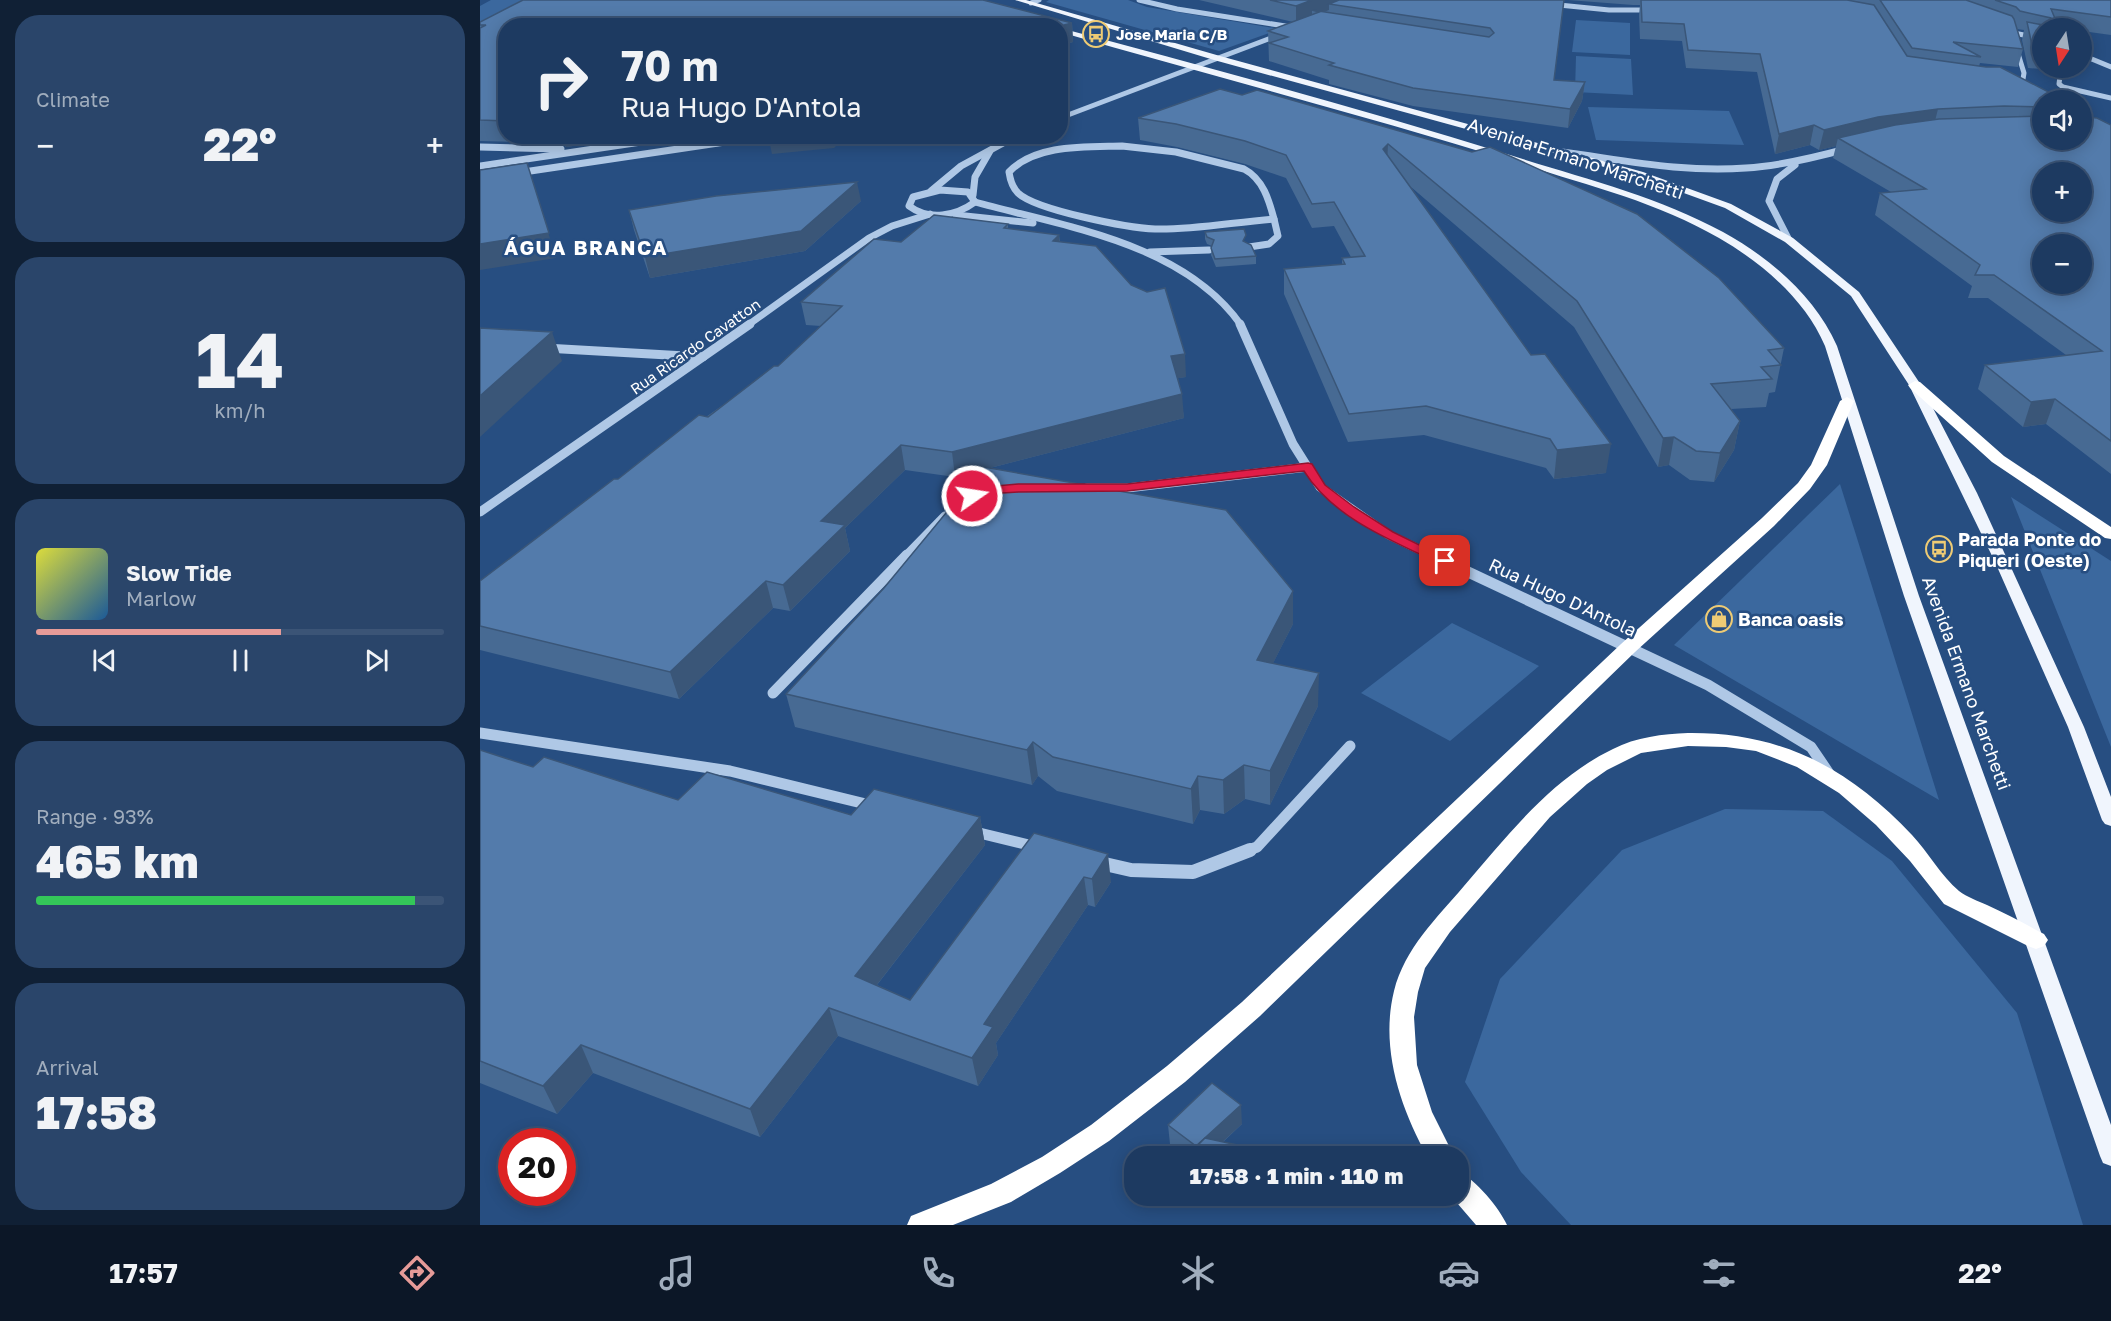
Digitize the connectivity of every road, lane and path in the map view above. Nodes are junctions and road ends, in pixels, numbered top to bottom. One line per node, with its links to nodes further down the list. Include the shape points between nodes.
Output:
1 (1018, 0): 4 (main road, Avenida Ermano Marchetti)
2 (1039, 0): 4 (street)
3 (1139, 0): 8 (street)
4 (1031, 3): 11 (main road, Avenida Ermano Marchetti)
5 (1544, 4): 6 (street)
6 (1661, 10)
7 (1305, 26): 8 (street)
8 (1299, 28): 11 (street)
9 (1068, 32): 14 (main road, Avenida Ermano Marchetti)
10 (2032, 36): 16 (street, via 2012,31 2023,80)
11 (1217, 58): 14 (street); 26 (main road, Avenida Ermano Marchetti)
12 (2092, 59): 13 (street)
13 (2111, 67)
14 (1190, 68): 18 (street); 43 (main road, Avenida Ermano Marchetti, via 1494,152 1651,202 1708,227 1748,252 1786,284 1806,308 1825,333)
15 (2060, 78): 17 (street, via 2063,87)
16 (1999, 81)
17 (2111, 98)
18 (1068, 115)
19 (631, 144): 25 (street)
20 (710, 144): 29 (street)
21 (1001, 144): 24 (street)
22 (480, 147): 25 (street)
23 (1858, 147): 27 (street)
24 (992, 148): 30 (street, via 951,171); 31 (street, via 975,177)
25 (592, 150): 28 (street)
26 (1551, 150): 27 (street, via 1716,169); 36 (main road, Avenida Ermano Marchetti, via 1684,188 1728,206)
27 (1806, 160): 36 (street, via 1782,172 1770,190 1769,201)
28 (480, 166)
29 (503, 176)
30 (931, 191): 31 (street, Rua Hugo D'Antola, via 960,190); 32 (street, via 913,197 909,206)
31 (974, 199): 33 (street, via 965,209); 35 (street, Rua Hugo D'Antola)
32 (930, 214): 33 (street, Rua Ricardo Cavatton); 41 (street, Rua Ricardo Cavatton, via 869,238)
33 (947, 214): 35 (street, Rua Hugo D'Antola)
34 (1274, 219): 34 (street, via 1268,199 1250,173 1169,150 1125,147 1043,154 1027,158 1009,171 1018,194 1035,202 1131,226 1167,228); 37 (street, via 1277,239)
35 (1075, 228): 39 (street, Rua Hugo D'Antola)
36 (1789, 240): 42 (main road, Avenida Ermano Marchetti, via 1855,294)
37 (1249, 247)
38 (1209, 250): 39 (street)
39 (1147, 252): 44 (street, Rua Hugo D'Antola, via 1180,269 1227,305 1244,329 1293,444)
40 (539, 347): 41 (street)
41 (704, 357): 47 (street, Rua Ricardo Cavatton)
42 (1916, 385): 48 (highway, via 1998,459); 55 (main road, Avenida Ermano Marchetti, via 1970,493 2076,727)
43 (1847, 401): 49 (highway, via 1819,465 1804,486); 59 (main road, Avenida Ermano Marchetti, via 1920,620)
44 (1308, 467): 45 (street, via 1127,488); 49 (street, Rua Hugo D'Antola, via 1320,487 1389,535)
45 (1072, 488)
46 (951, 509): 50 (street)
47 (480, 512)
48 (2111, 534)
49 (1628, 648): 53 (street, Rua Hugo D'Antola, via 1708,686 1811,747); 63 (highway, via 1251,1009 1176,1074 1051,1165 1001,1193)
50 (773, 693)
51 (480, 733): 54 (street, via 730,771)
52 (1350, 746): 58 (street, via 1257,847 1193,872 1131,870)
53 (1830, 775): 59 (highway, via 1878,815 1952,897); 60 (highway, via 1757,745 1706,738 1670,740 1623,752 1579,781 1527,827 1430,942 1414,967 1403,1010 1401,1053 1409,1089)
54 (891, 810)
55 (2111, 820)
56 (959, 828): 57 (street)
57 (1051, 850)
58 (1086, 859)
59 (2036, 940): 61 (main road, Avenida Ermano Marchetti)
60 (1435, 1146)
61 (2111, 1156)
62 (1469, 1197): 64 (highway)
63 (921, 1225)
64 (1493, 1225)

